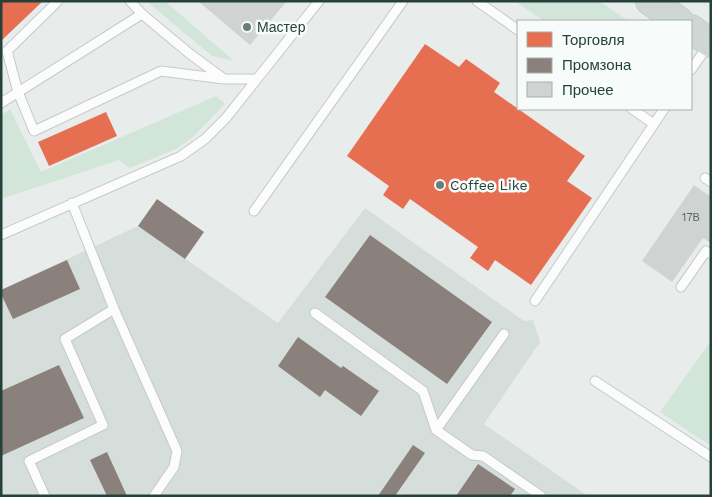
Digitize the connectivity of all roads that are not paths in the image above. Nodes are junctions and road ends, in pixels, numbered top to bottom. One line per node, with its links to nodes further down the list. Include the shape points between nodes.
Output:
1 (58, 1): 14 (lane, via 7,51)
2 (130, 1): 7 (lane)
3 (319, 1): 13 (lane)
4 (403, 1): 20 (lane)
5 (477, 1): 9 (lane)
6 (650, 1): 8 (main road)
7 (142, 14): 12 (lane); 14 (lane)
8 (678, 20)
9 (517, 29)
10 (704, 38): 11 (lane)
11 (692, 68)
12 (224, 79): 13 (lane); 14 (lane, via 161,71 34,131)
13 (257, 79): 19 (lane, via 226,118 181,156)
14 (18, 92): 15 (lane)
15 (1, 102)
16 (633, 110): 18 (lane)
17 (663, 110): 18 (lane)
18 (654, 124): 24 (lane)
19 (72, 203): 21 (lane); 25 (lane)
20 (254, 211)
21 (1, 235)
22 (711, 254): 23 (lane, via 706,251)
23 (681, 287)
24 (535, 301)
25 (114, 309): 31 (lane, via 65,339 103,425 29,461); 32 (lane, via 177,451 174,467)
26 (315, 313): 29 (lane, via 424,391)
27 (504, 334): 29 (lane)
28 (595, 380): 30 (lane)
29 (436, 430): 33 (lane, via 472,455 483,456)
30 (711, 457)
31 (46, 496)
32 (154, 496)
33 (541, 496)

